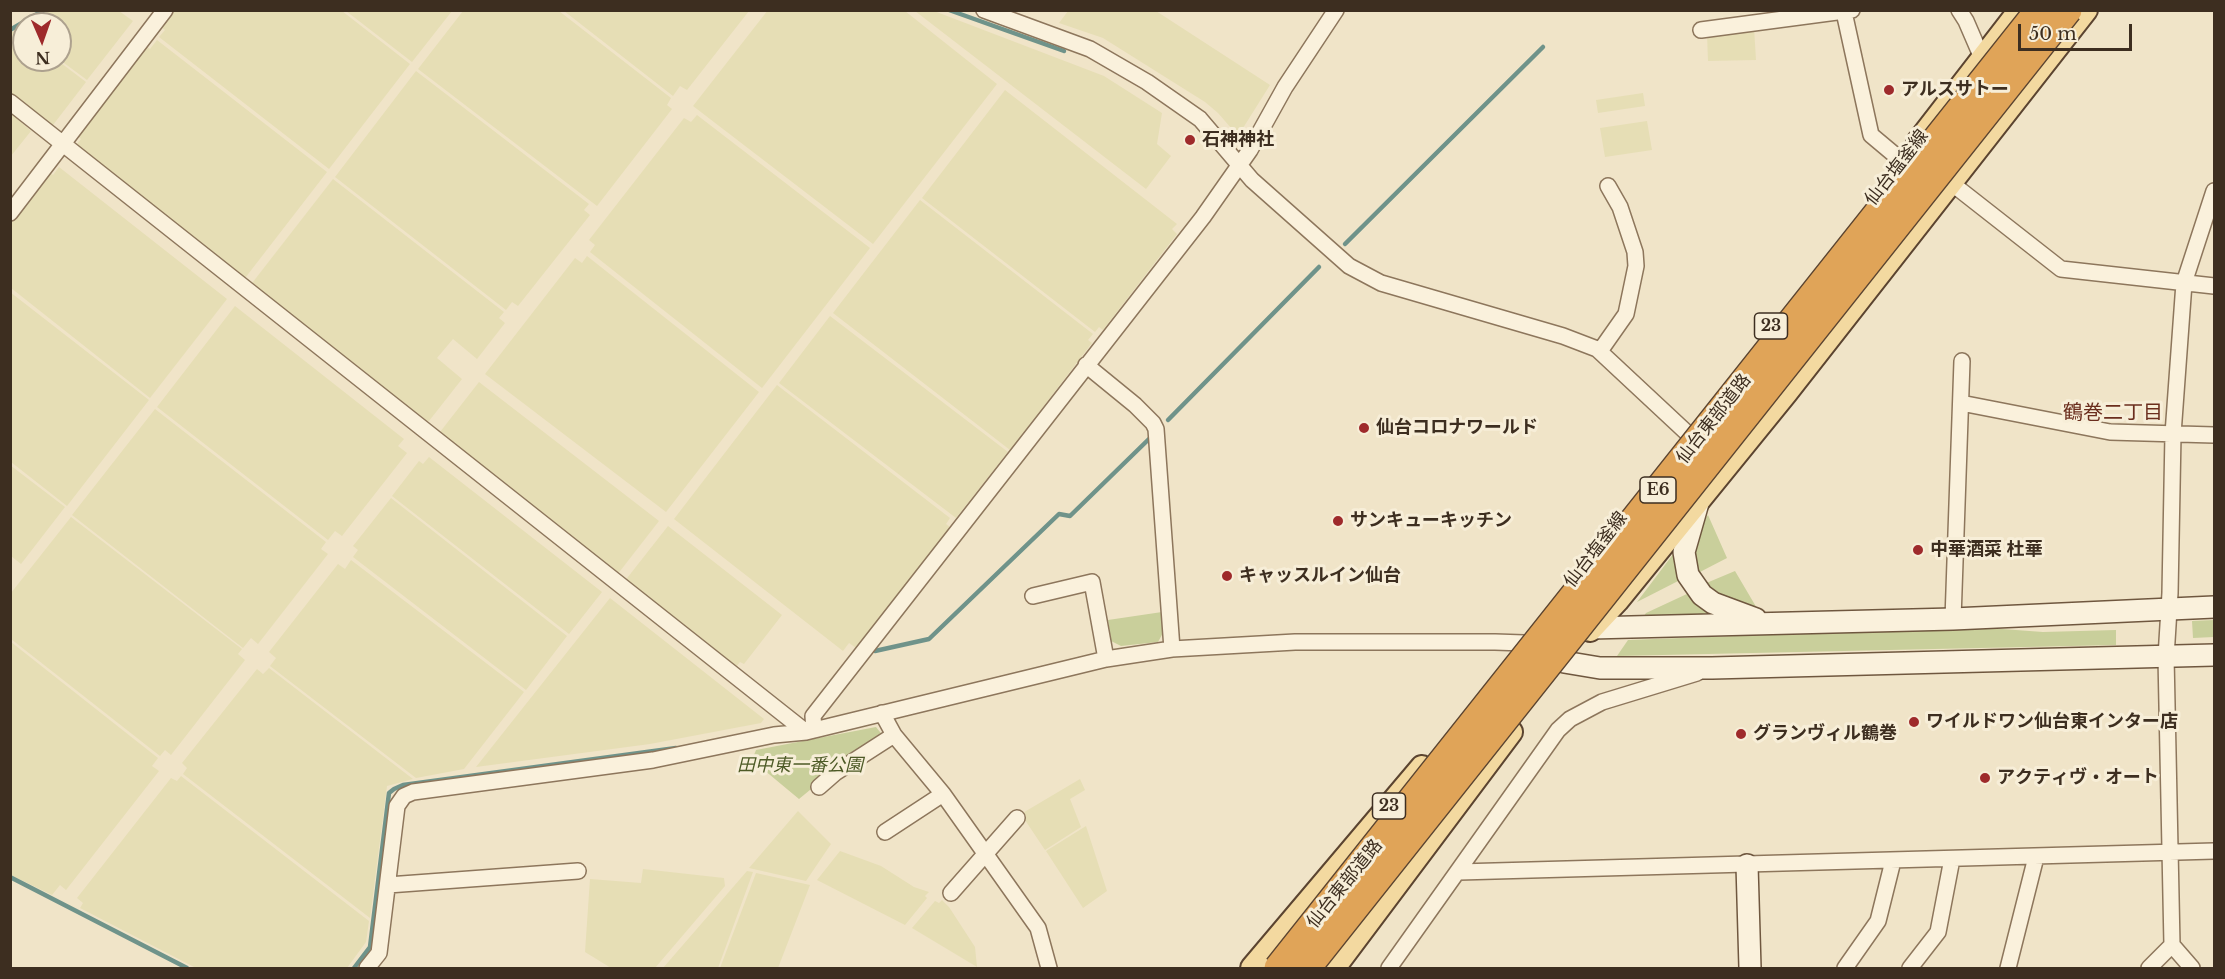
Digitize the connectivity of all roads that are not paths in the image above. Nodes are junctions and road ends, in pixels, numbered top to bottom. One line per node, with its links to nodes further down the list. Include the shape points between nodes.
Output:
1 (165, 10): 13 (street)
2 (984, 10): 15 (street, via 1090,49 1147,82 1200,119)
3 (1336, 10): 15 (street)
4 (2020, 10): 11 (main road, 仙台塩釜線 / 23)
5 (2039, 10): 65 (highway, 仙台東部道路 / E6, bridge)
6 (2068, 10): 66 (highway, 仙台東部道路 / E6, bridge)
7 (2086, 10): 16 (main road)
8 (1848, 11): 10 (street); 14 (street, via 1871,135)
9 (1964, 14): 11 (street)
10 (1701, 30)
11 (1983, 58): 14 (main road, 仙台塩釜線 / 23)
12 (10, 102): 13 (street)
13 (63, 144): 19 (street); 44 (street)
14 (1902, 161): 26 (main road, 仙台塩釜線 / 23)
15 (1240, 165): 22 (street, via 1349,266 1381,283 1563,336); 24 (street)
16 (1950, 182): 20 (street, via 2061,269); 29 (main road)
17 (1608, 186): 22 (street, via 1620,207 1636,266 1626,314)
18 (2214, 191): 20 (street)
19 (10, 213)
20 (2184, 283): 21 (street); 27 (street)
21 (2214, 286)
22 (1600, 351): 26 (street)
23 (1962, 361): 25 (street)
24 (1086, 364): 37 (street, via 1135,405 1156,429); 44 (street, via 813,716)
25 (1961, 403): 27 (street, via 2110,432); 33 (street)
26 (1686, 432): 36 (main road, 仙台塩釜線 / 23)
27 (2173, 434): 28 (street); 32 (street)
28 (2214, 435)
29 (1698, 503): 34 (street, via 1684,552 1688,575 1713,603); 35 (main road)
30 (1033, 596): 40 (street, via 1092,582)
31 (2214, 607): 32 (street)
32 (2169, 608): 33 (street); 39 (street)
33 (1953, 619): 34 (street)
34 (1769, 623): 35 (street)
35 (1591, 628): 36 (street); 41 (main road)
36 (1524, 643): 37 (street, via 1295,642); 41 (street); 64 (main road, 仙台塩釜線 / 23)
37 (1172, 649): 40 (street)
38 (2214, 655): 39 (street)
39 (2166, 657): 42 (street); 51 (street)
40 (1106, 659): 43 (street)
41 (1564, 662): 42 (street, via 1599,668); 67 (main road)
42 (1712, 668): 58 (street, via 1602,702 1570,719 1558,730)
43 (882, 713): 44 (street); 45 (street)
44 (810, 731): 59 (street, via 653,760 413,792 397,806)
45 (894, 735): 46 (street); 47 (street)
46 (819, 787)
47 (943, 794): 49 (street); 52 (street)
48 (1017, 818): 52 (street)
49 (885, 832)
50 (2214, 851): 51 (street)
51 (2172, 852): 53 (street); 61 (street)
52 (985, 854): 60 (street); 63 (street, via 1038,928)
53 (2036, 857): 54 (street); 72 (street)
54 (1952, 859): 55 (street); 71 (street, via 1938,932)
55 (1893, 861): 56 (street); 70 (street, via 1878,921)
56 (1747, 865): 58 (street); 69 (street)
57 (578, 871): 59 (street)
58 (1459, 872): 68 (street)
59 (388, 885): 62 (street, via 379,953)
60 (951, 893)
61 (2172, 945): 73 (street); 74 (street)
62 (367, 969)
63 (1049, 969)
64 (1252, 969)
65 (1278, 969)
66 (1307, 969)
67 (1334, 969)
68 (1389, 969)
69 (1750, 969)
70 (1845, 969)
71 (1910, 969)
72 (2008, 969)
73 (2149, 969)
74 (2192, 969)

